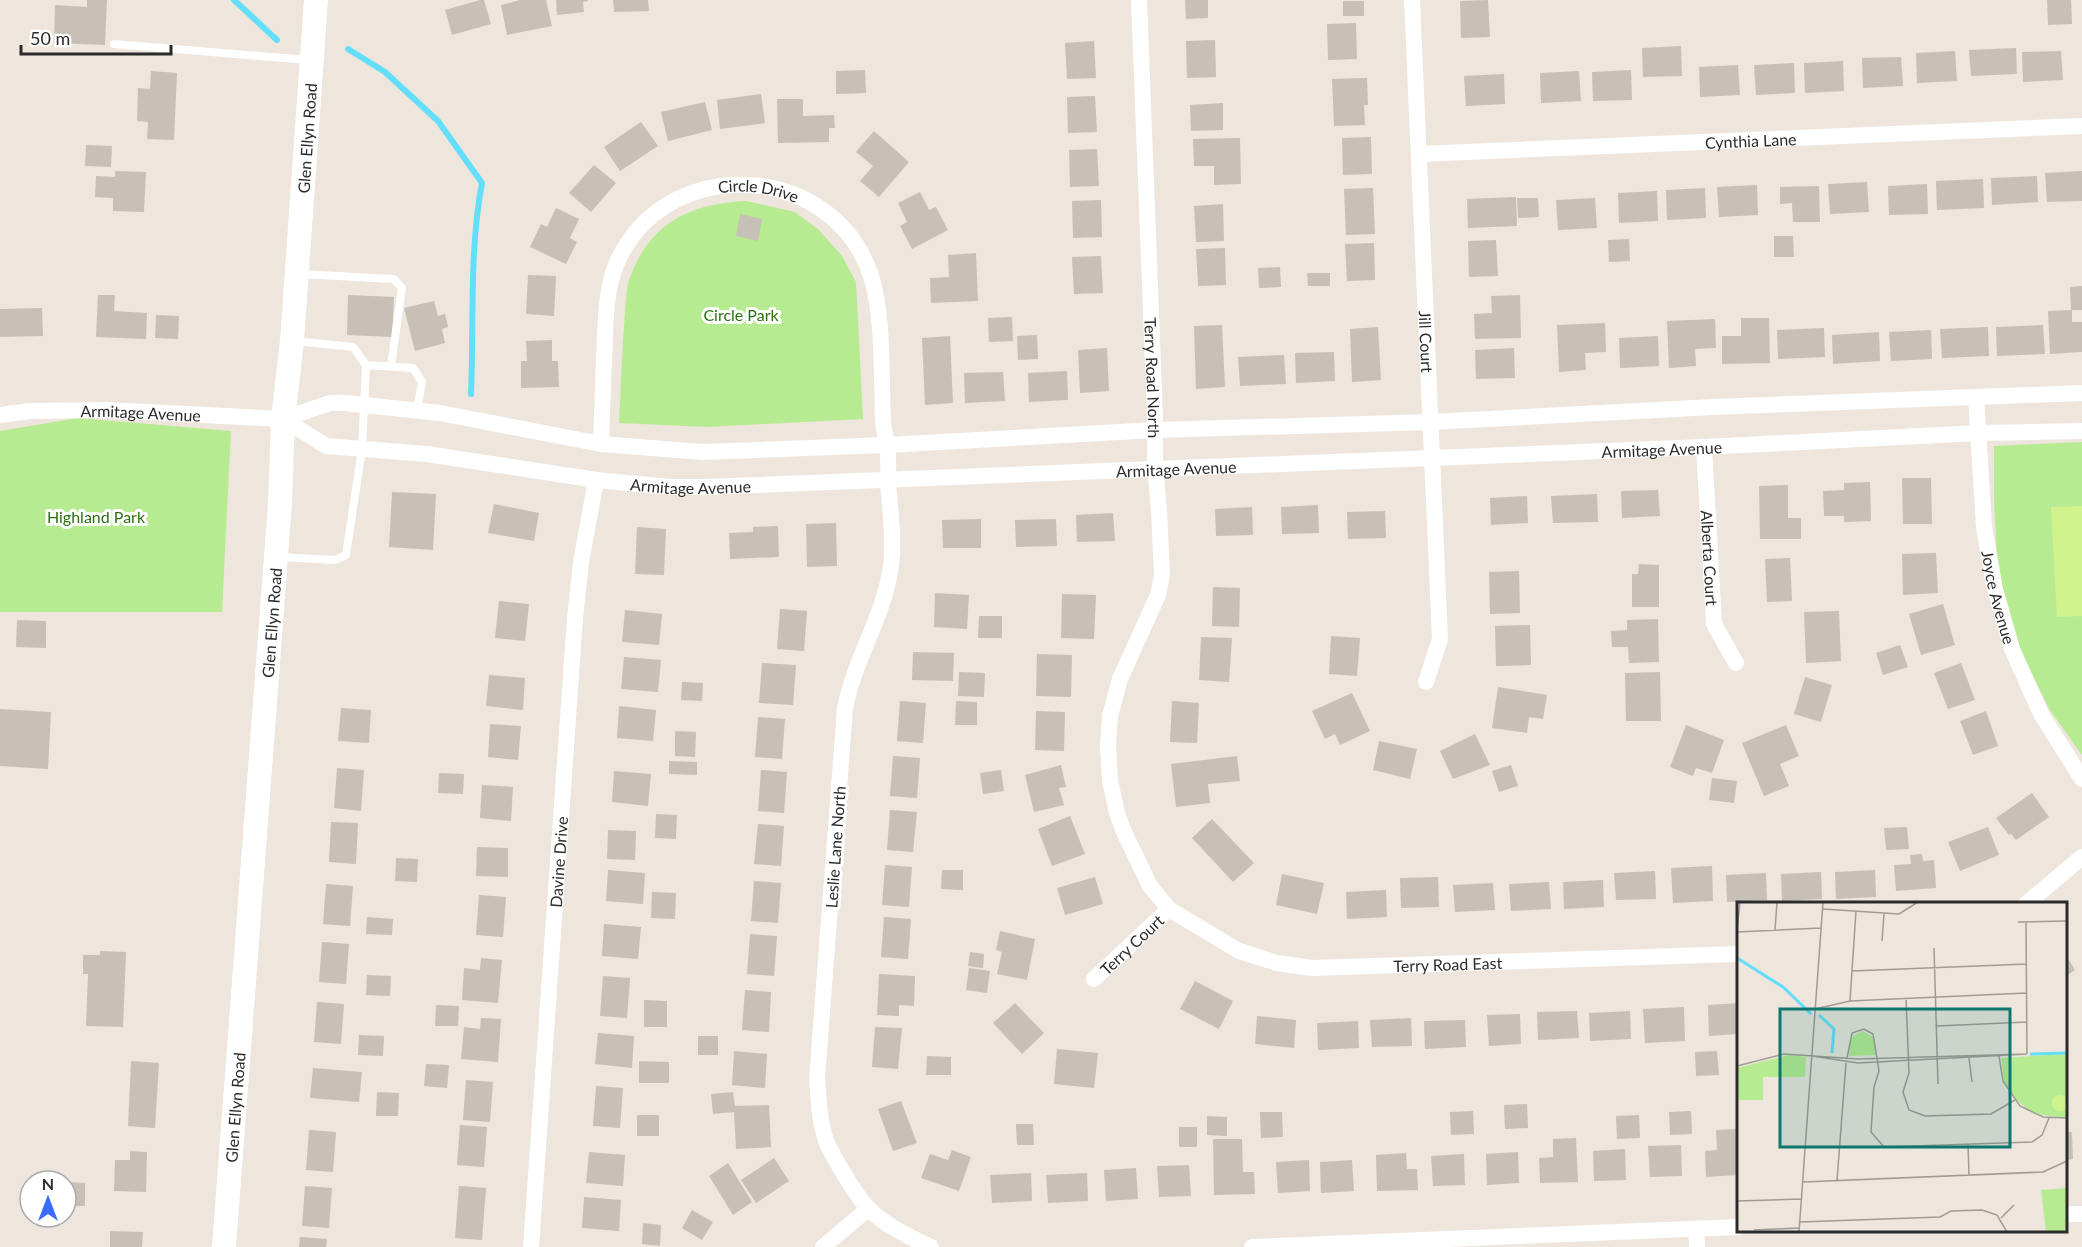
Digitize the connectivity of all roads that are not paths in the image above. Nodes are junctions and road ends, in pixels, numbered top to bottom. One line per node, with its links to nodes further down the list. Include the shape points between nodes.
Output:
1 (1139, 0): 19 (street, Terry Road North)
2 (1412, 0): 7 (street, Jill Court)
3 (320, 1): 5 (street, Glen Ellyn Road)
4 (114, 44): 5 (lane)
5 (312, 60): 8 (street, Glen Ellyn Road)
6 (2082, 126): 7 (street, Cynthia Lane)
7 (1419, 154): 18 (street, Jill Court)
8 (297, 274): 9 (street, Glen Ellyn Road); 11 (lane, via 394,279 402,288)
9 (292, 341): 10 (lane, via 353,347); 17 (street, Glen Ellyn Road)
10 (366, 365): 11 (lane); 14 (lane)
11 (391, 366): 15 (lane, via 412,368 422,382)
12 (2082, 393): 13 (street, Armitage Avenue)
13 (1976, 397): 18 (street, Armitage Avenue); 21 (street, Joyce Avenue)
14 (364, 405): 15 (street, Armitage Avenue); 17 (street, Armitage Avenue, via 330,403); 25 (lane)
15 (417, 410): 22 (street, Armitage Avenue)
16 (0, 415): 17 (street, Armitage Avenue, via 107,410)
17 (283, 419): 25 (street, Armitage Avenue, via 326,446); 30 (street, Glen Ellyn Road)
18 (1430, 422): 19 (street, Armitage Avenue); 26 (street, Jill Court)
19 (1155, 430): 23 (street, Armitage Avenue); 27 (street, Terry Road North)
20 (2082, 431): 21 (street, Armitage Avenue)
21 (1979, 433): 24 (street, Armitage Avenue); 33 (street, Joyce Avenue, via 1984,527 1995,589 2012,649 2041,714)
22 (601, 444): 23 (street, Armitage Avenue, via 702,452); 23 (street, Circle Drive, via 607,298 621,255 649,219 671,202 728,184 754,184 809,200 842,227 860,249 871,275 877,306)
23 (887, 445): 28 (street, Circle Drive)
24 (1704, 447): 26 (street, Armitage Avenue); 31 (street, Alberta Court, via 1714,624)
25 (362, 449): 29 (street, Armitage Avenue, via 427,454); 30 (lane, via 346,555 336,560)
26 (1432, 458): 27 (street, Armitage Avenue); 32 (street, Jill Court, via 1440,639)
27 (1155, 468): 28 (street, Armitage Avenue); 36 (street, Terry Road North, via 1162,575 1158,595 1120,679 1110,716 1108,746 1110,781 1124,832 1149,886)
28 (888, 479): 29 (street, Armitage Avenue, via 706,487); 39 (street, Leslie Lane North, via 890,573 845,708 817,1079 827,1142)
29 (596, 480): 43 (street, Davine Drive, via 575,618)
30 (275, 557): 42 (street, Glen Ellyn Road)
31 (1736, 663)
32 (1426, 682)
33 (2082, 779)
34 (2082, 857): 35 (street)
35 (2027, 902)
36 (1169, 909): 37 (street, Terry Road East, via 1239,951 1277,963 1312,968); 38 (street, Terry Court)
37 (1737, 954)
38 (1094, 979)
39 (868, 1209): 44 (street); 45 (street, via 908,1237)
40 (1737, 1227): 41 (street)
41 (1696, 1229): 46 (street); 47 (street)
42 (224, 1247)
43 (531, 1247)
44 (823, 1247)
45 (931, 1247)
46 (1252, 1247)
47 (1696, 1247)

